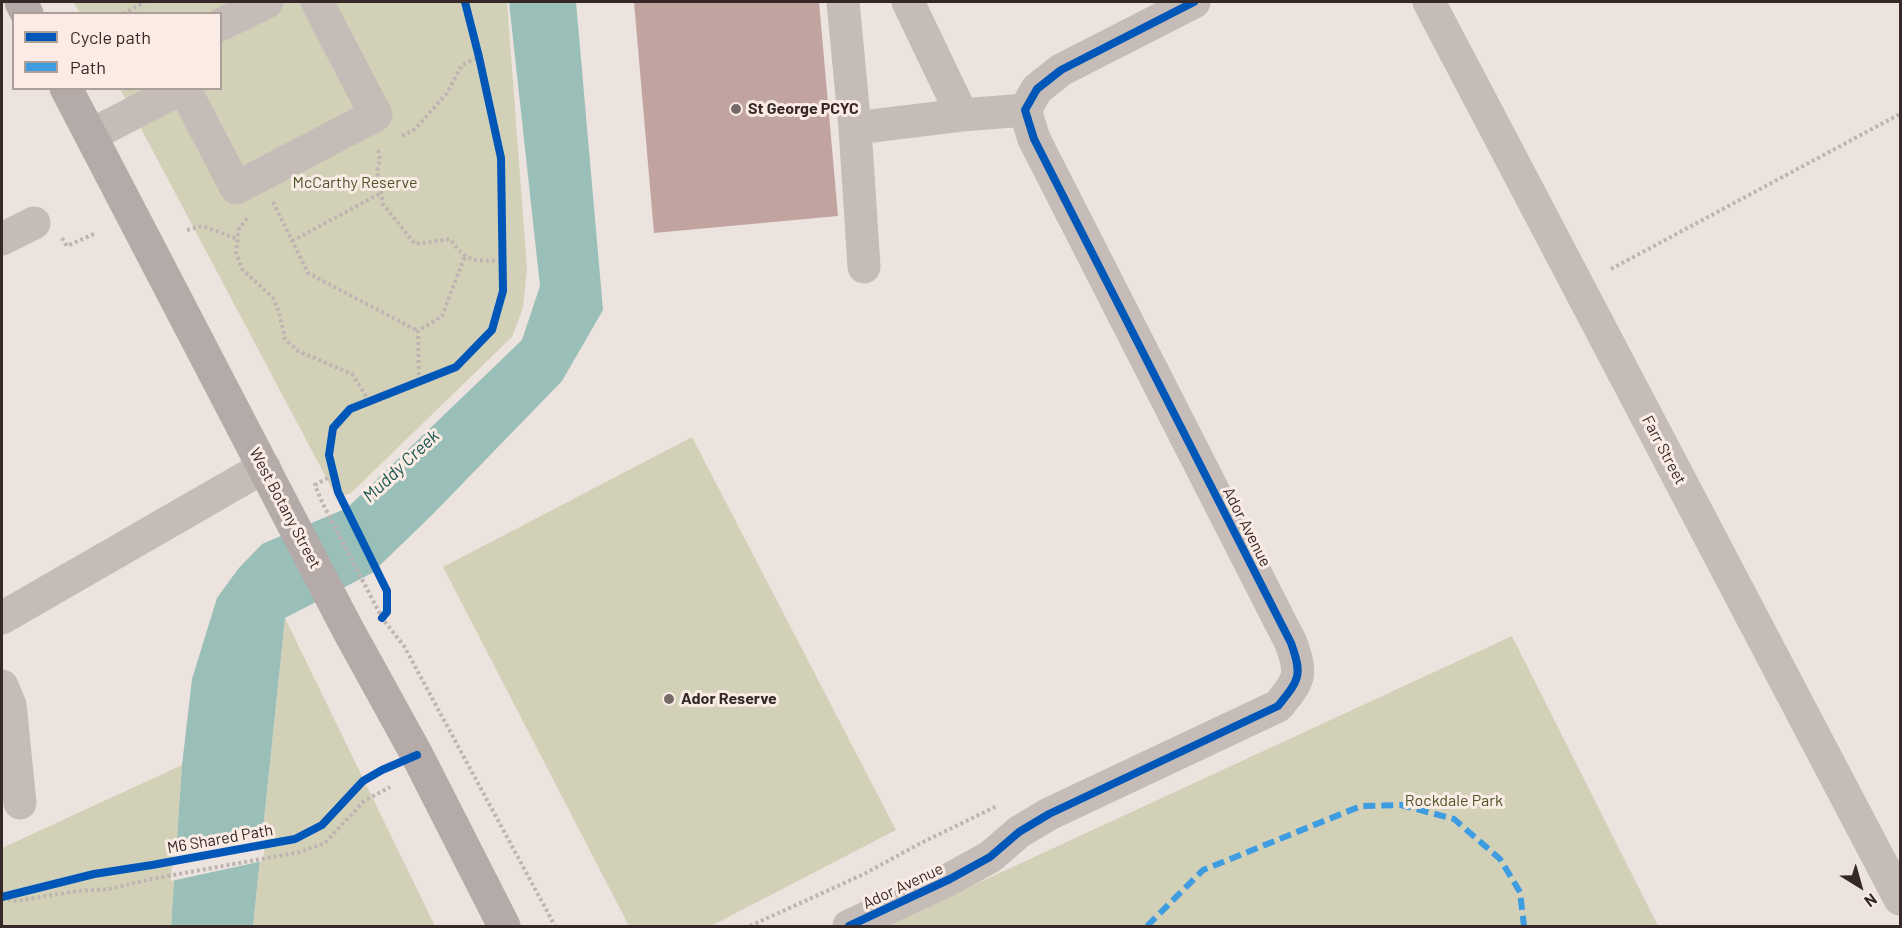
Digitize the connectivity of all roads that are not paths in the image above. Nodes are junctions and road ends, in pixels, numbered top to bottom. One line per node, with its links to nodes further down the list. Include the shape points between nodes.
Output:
1 (267, 2): 7 (street)
2 (317, 2): 10 (street, via 376,115 236,188)
3 (843, 2): 13 (street)
4 (908, 2): 12 (street)
5 (1194, 2): 11 (street, via 1060,70 1037,89)
6 (1429, 2): 22 (street, Farr Street)
7 (222, 24)
8 (73, 90): 14 (main road, West Botany Street)
9 (179, 90): 14 (street)
10 (184, 90)
11 (1025, 110): 12 (street); 24 (street, Ador Avenue, via 1034,139 1299,665 1294,686 1278,706 1049,814 1019,832 990,857)
12 (962, 115): 13 (street)
13 (855, 128): 17 (street)
14 (90, 135): 18 (main road, West Botany Street)
15 (34, 223): 16 (street)
16 (2, 239)
17 (864, 267)
18 (270, 479): 19 (street); 23 (main road, West Botany Street)
19 (2, 618)
20 (2, 686): 21 (street, via 10,705)
21 (20, 803)
22 (1900, 899)
23 (504, 927)
24 (849, 927)

